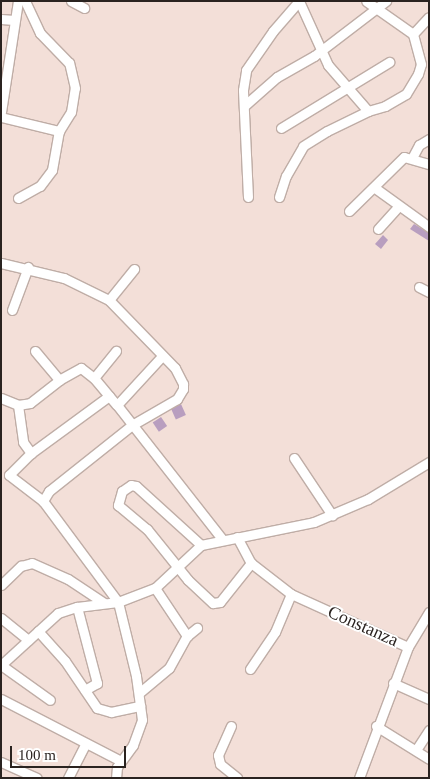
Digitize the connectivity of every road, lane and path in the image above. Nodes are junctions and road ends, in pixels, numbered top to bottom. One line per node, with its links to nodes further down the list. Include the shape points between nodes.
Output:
1 (18, 1): 11 (street)
2 (25, 1): 21 (street, via 40,33 68,64 72,76 75,88 70,112)
3 (71, 1): 7 (street)
4 (299, 1): 13 (street); 16 (street, via 273,30 246,70)
5 (366, 1): 8 (street)
6 (386, 1): 8 (street)
7 (84, 8)
8 (378, 9): 12 (street); 13 (street)
9 (429, 17): 12 (street)
10 (1, 19): 11 (street)
11 (14, 20): 18 (street, via 6,95)
12 (413, 34): 17 (street, via 421,64 418,74 406,94)
13 (321, 49): 15 (street, via 328,65); 16 (street, via 277,78)
14 (389, 62): 15 (street)
15 (347, 88): 17 (street); 20 (street)
16 (244, 106): 26 (street, via 244,173)
17 (368, 111): 27 (street, via 302,146)
18 (1, 112)
19 (1, 117): 21 (street)
20 (281, 128)
21 (59, 131): 28 (street, via 52,170 46,180)
22 (429, 139): 23 (street, via 419,145)
23 (412, 158): 24 (street); 25 (street, via 399,161)
24 (429, 164)
25 (375, 188): 29 (street); 30 (street)
26 (248, 197)
27 (279, 197)
28 (18, 198)
29 (398, 206): 31 (street); 32 (street)
30 (350, 211)
31 (429, 227)
32 (378, 229)
33 (1, 263): 34 (street)
34 (28, 268): 38 (street, via 72,281); 39 (street)
35 (134, 269): 38 (street)
36 (419, 287): 37 (street)
37 (429, 292)
38 (109, 300): 42 (street)
39 (12, 310)
40 (35, 351): 44 (street)
41 (116, 351): 43 (street)
42 (162, 356): 48 (street); 49 (street, via 175,368 183,389 177,399)
43 (94, 378): 44 (street, via 81,368); 45 (street)
44 (59, 380): 47 (street, via 30,403)
45 (109, 396): 48 (street); 50 (street)
46 (1, 398): 47 (street)
47 (18, 405): 50 (street, via 23,442)
48 (117, 405): 49 (street)
49 (132, 425): 54 (street, via 49,491); 57 (street)
50 (31, 453): 53 (street)
51 (294, 458): 55 (street)
52 (429, 462): 55 (street, via 368,499)
53 (5, 471): 54 (street)
54 (43, 501): 64 (street)
55 (332, 515): 56 (street, via 278,531)
56 (237, 537): 57 (street); 59 (street, Constanza)
57 (222, 538): 58 (street)
58 (201, 545): 60 (street); 60 (street, via 136,486 131,485 122,491 118,505 147,529)
59 (251, 564): 60 (street, via 216,604 188,580); 63 (street, Constanza)
60 (178, 565): 62 (street)
61 (1, 585): 65 (street, via 21,566 32,563 68,579)
62 (155, 588): 64 (street); 71 (street)
63 (291, 594): 73 (street, Constanza); 75 (street, via 275,632)
64 (118, 602): 65 (street); 78 (street)
65 (104, 603): 66 (street)
66 (77, 607): 70 (street, via 58,613); 77 (street, via 97,683)
67 (429, 612): 73 (street)
68 (1, 618): 72 (street)
69 (197, 628): 71 (street)
70 (38, 631): 72 (street); 77 (street)
71 (187, 636): 78 (street, via 169,668)
72 (28, 640): 74 (street)
73 (408, 647): 76 (street, Constanza)
74 (1, 665): 81 (street)
75 (250, 669)
76 (393, 684): 80 (street); 84 (street, Constanza)
77 (86, 690): 82 (street, via 97,708 104,712)
78 (139, 693): 82 (street)
79 (1, 699): 86 (street)
80 (429, 699)
81 (50, 700)
82 (140, 706): 89 (street, via 142,720 138,736)
83 (231, 726): 94 (street, via 218,755 220,764)
84 (376, 726): 87 (street); 95 (street, Constanza)
85 (429, 730): 87 (street)
86 (86, 743): 89 (street); 92 (street)
87 (416, 750): 88 (street)
88 (429, 759)
89 (121, 761): 93 (street)
90 (1, 762): 91 (street)
91 (37, 778)
92 (68, 778)
93 (116, 778)
94 (237, 778)
95 (359, 778)

